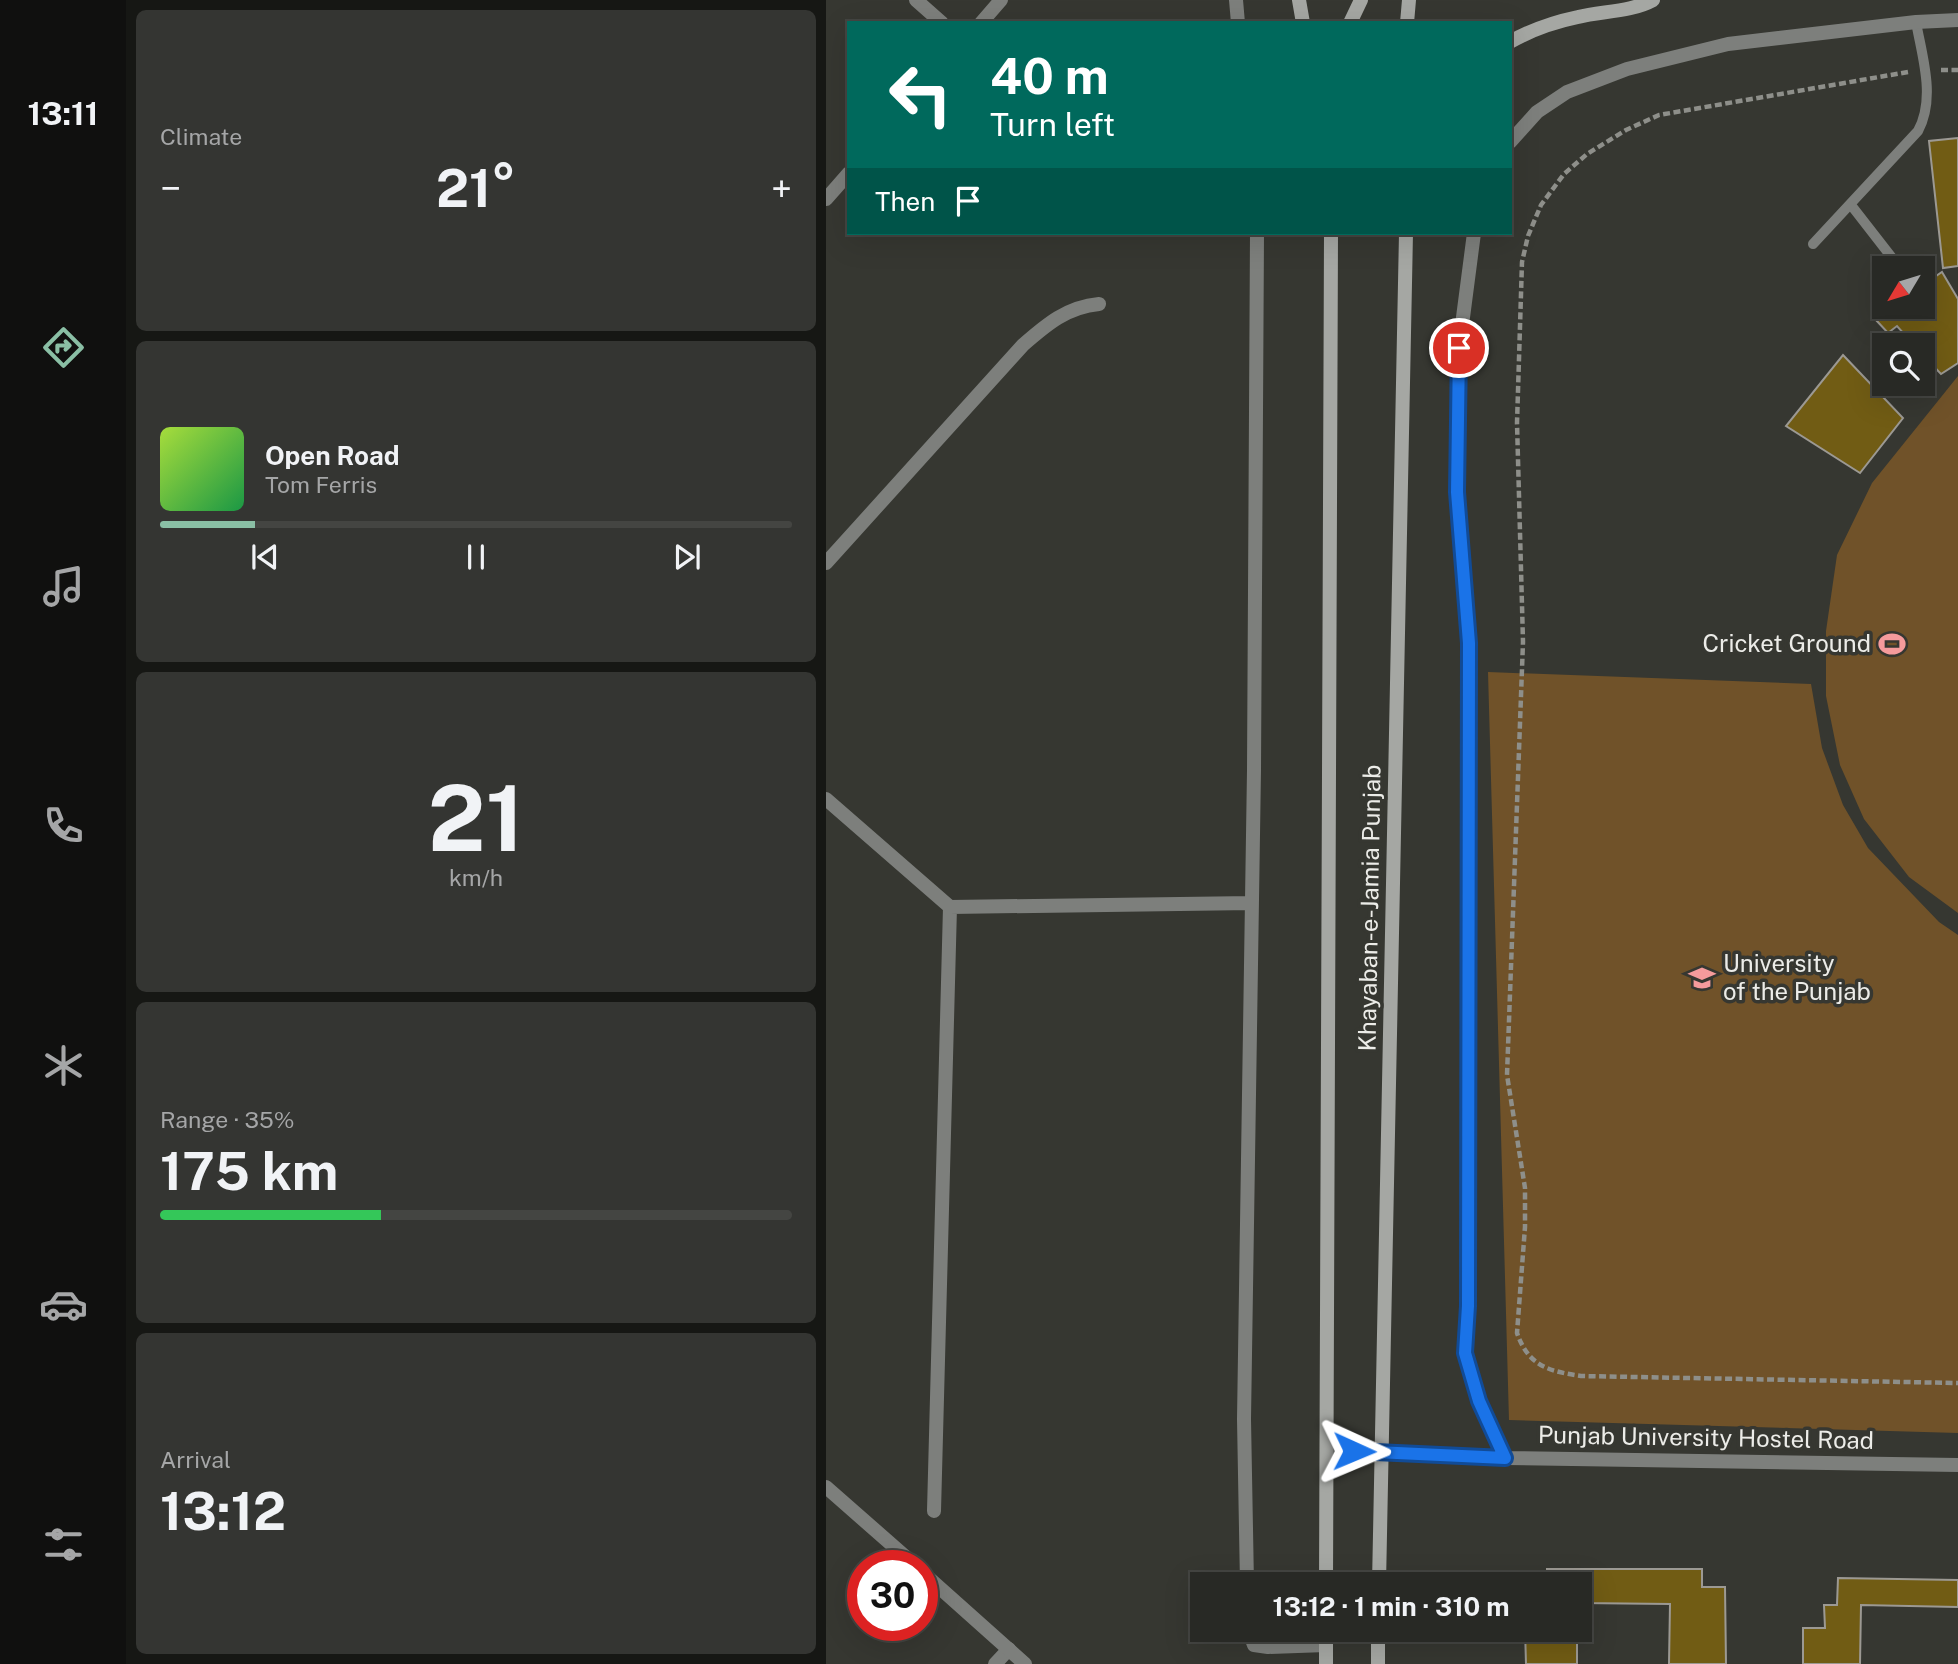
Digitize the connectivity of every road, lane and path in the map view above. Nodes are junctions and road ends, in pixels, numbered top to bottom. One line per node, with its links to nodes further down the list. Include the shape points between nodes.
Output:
1 (916, 0): 9 (street)
2 (1001, 0): 10 (street)
3 (1236, 0): 11 (street)
4 (1298, 0): 12 (main road)
5 (1361, 0): 13 (main road)
6 (1409, 0): 14 (main road)
7 (1653, 0): 16 (main road, via 1643,6 1547,25)
8 (1958, 20): 15 (street)
9 (940, 21)
10 (983, 21)
11 (1238, 21)
12 (1303, 21)
13 (1351, 21)
14 (1407, 21)
15 (1916, 22): 17 (lane); 19 (street, via 1728,44 1627,69 1567,92 1537,112)
16 (1512, 41)
17 (1924, 70): 18 (path); 22 (lane, via 1924,120); 34 (path, via 1659,116 1616,136 1564,174 1541,205 1528,236 1522,262 1517,424 1523,642 1507,1075 1525,1188 1517,1333 1523,1349 1539,1363 1581,1376)
18 (1958, 70)
19 (1512, 140)
20 (847, 175): 21 (street)
21 (826, 199)
22 (1851, 205): 27 (lane); 28 (lane)
23 (1257, 235): 32 (street)
24 (1331, 235): 35 (main road, Khayaban-e-Jamia Punjab)
25 (1406, 235): 36 (main road, Khayaban-e-Jamia Punjab)
26 (1474, 235): 37 (street, via 1459,348 1457,492 1469,643 1465,1353 1479,1401)
27 (1813, 244)
28 (1891, 256)
29 (1099, 304): 30 (street, via 1068,312 1023,345)
30 (826, 563)
31 (826, 799): 33 (street)
32 (1252, 903): 33 (street); 42 (street, via 1244,1419)
33 (950, 907): 40 (street)
34 (1958, 1383)
35 (1327, 1451): 36 (street, Punjab University Hostel Road); 43 (main road, Khayaban-e-Jamia Punjab)
36 (1381, 1451): 37 (street, Punjab University Hostel Road); 44 (main road, Khayaban-e-Jamia Punjab)
37 (1505, 1458): 38 (street, Punjab University Hostel Road)
38 (1958, 1465)
39 (826, 1487): 41 (street)
40 (934, 1511)
41 (898, 1550)
42 (1247, 1572)
43 (1326, 1572)
44 (1379, 1572)
45 (938, 1586): 49 (street)
46 (1253, 1642): 48 (street, via 1268,1647)
47 (1378, 1642): 53 (main road)
48 (1326, 1645): 52 (main road)
49 (1009, 1649): 50 (street); 51 (street)
50 (995, 1664)
51 (1025, 1664)
52 (1326, 1664)
53 (1378, 1664)

